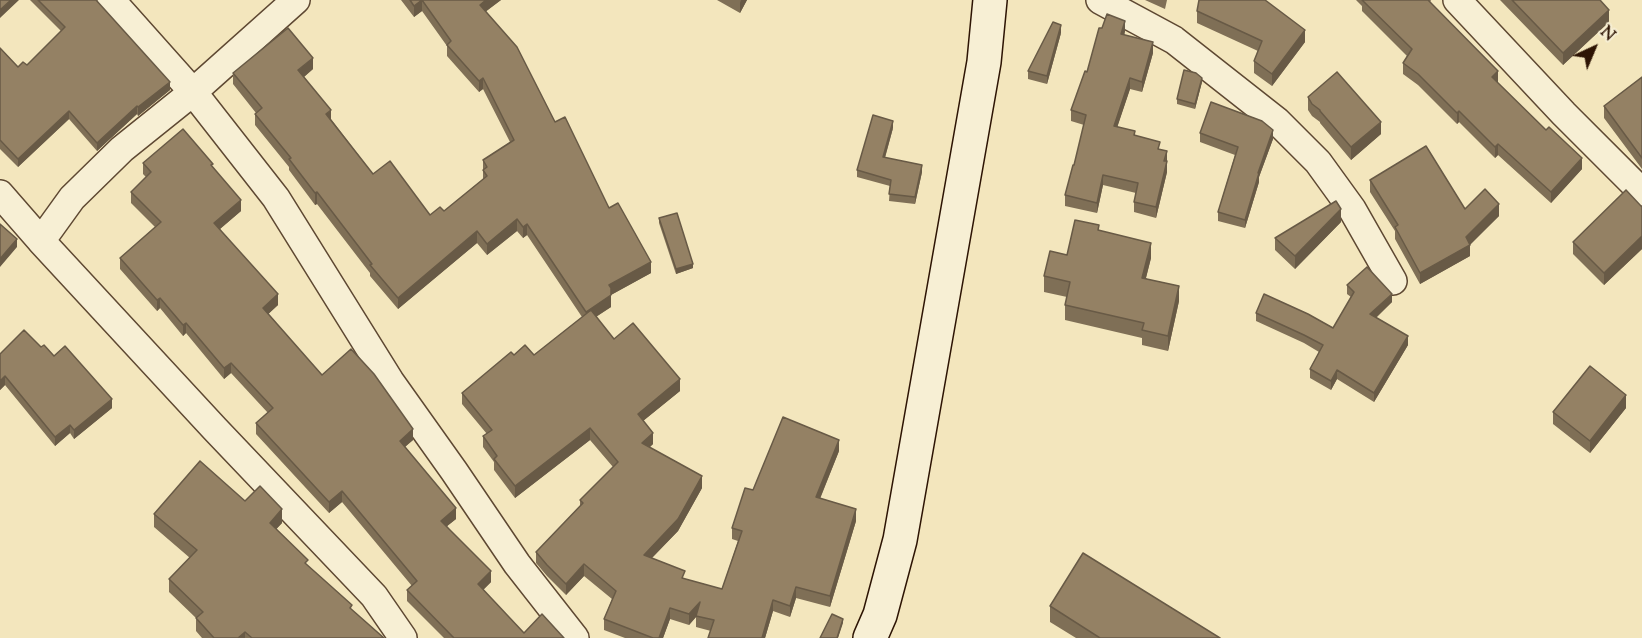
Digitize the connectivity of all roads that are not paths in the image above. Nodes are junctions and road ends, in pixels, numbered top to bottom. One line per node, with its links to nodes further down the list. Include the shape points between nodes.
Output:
1 (111, 0): 6 (street)
2 (296, 0): 6 (street)
3 (990, 0): 13 (main road, via 984,62 900,540)
4 (1100, 0): 10 (street, via 1174,40 1277,121 1318,162 1352,209)
5 (1457, 0): 7 (street)
6 (193, 93): 9 (street, via 114,157 72,198); 12 (street, via 276,198 390,381 517,564)
7 (1642, 192)
8 (0, 194): 9 (street)
9 (41, 241): 11 (street, via 374,596)
10 (1393, 281)
11 (403, 638)
12 (575, 638)
13 (870, 638)

